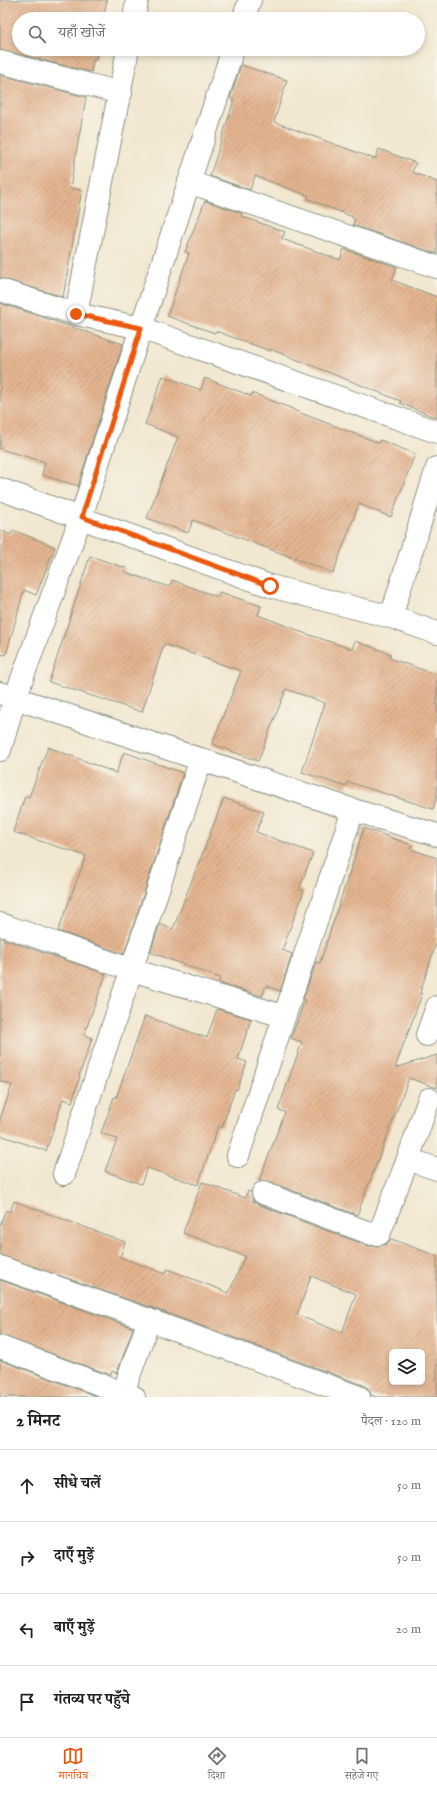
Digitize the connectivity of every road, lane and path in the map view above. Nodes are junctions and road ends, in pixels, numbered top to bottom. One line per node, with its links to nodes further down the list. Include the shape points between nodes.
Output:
1 (137, 0): 3 (street)
2 (250, 0): 4 (street)
3 (135, 12)
4 (246, 12)
5 (127, 56): 8 (street)
6 (232, 56): 9 (street)
7 (0, 62): 8 (street)
8 (121, 93): 12 (street)
9 (189, 182): 10 (street); 13 (street)
10 (437, 267)
11 (0, 290): 12 (street)
12 (76, 314): 13 (street)
13 (141, 328): 14 (street); 17 (street)
14 (437, 432)
15 (437, 468): 18 (street)
16 (0, 489): 17 (street)
17 (82, 517): 18 (street, via 270,586); 20 (street)
18 (391, 617): 19 (street)
19 (437, 633)
20 (7, 695): 21 (street); 22 (street)
21 (0, 750)
22 (201, 759): 23 (street); 26 (street)
23 (353, 810): 24 (street); 28 (street)
24 (437, 834)
25 (0, 924): 26 (street)
26 (132, 970): 28 (street); 34 (street)
27 (437, 1007): 29 (street)
28 (283, 1016): 31 (street)
29 (426, 1035)
30 (429, 1099): 32 (street)
31 (238, 1156)
32 (408, 1159): 33 (street); 35 (street, via 380,1234 372,1234)
33 (437, 1169)
34 (64, 1174)
35 (263, 1193)
36 (0, 1267): 37 (street)
37 (149, 1320): 39 (street); 40 (street)
38 (0, 1347): 39 (street)
39 (128, 1395)
40 (348, 1395)

